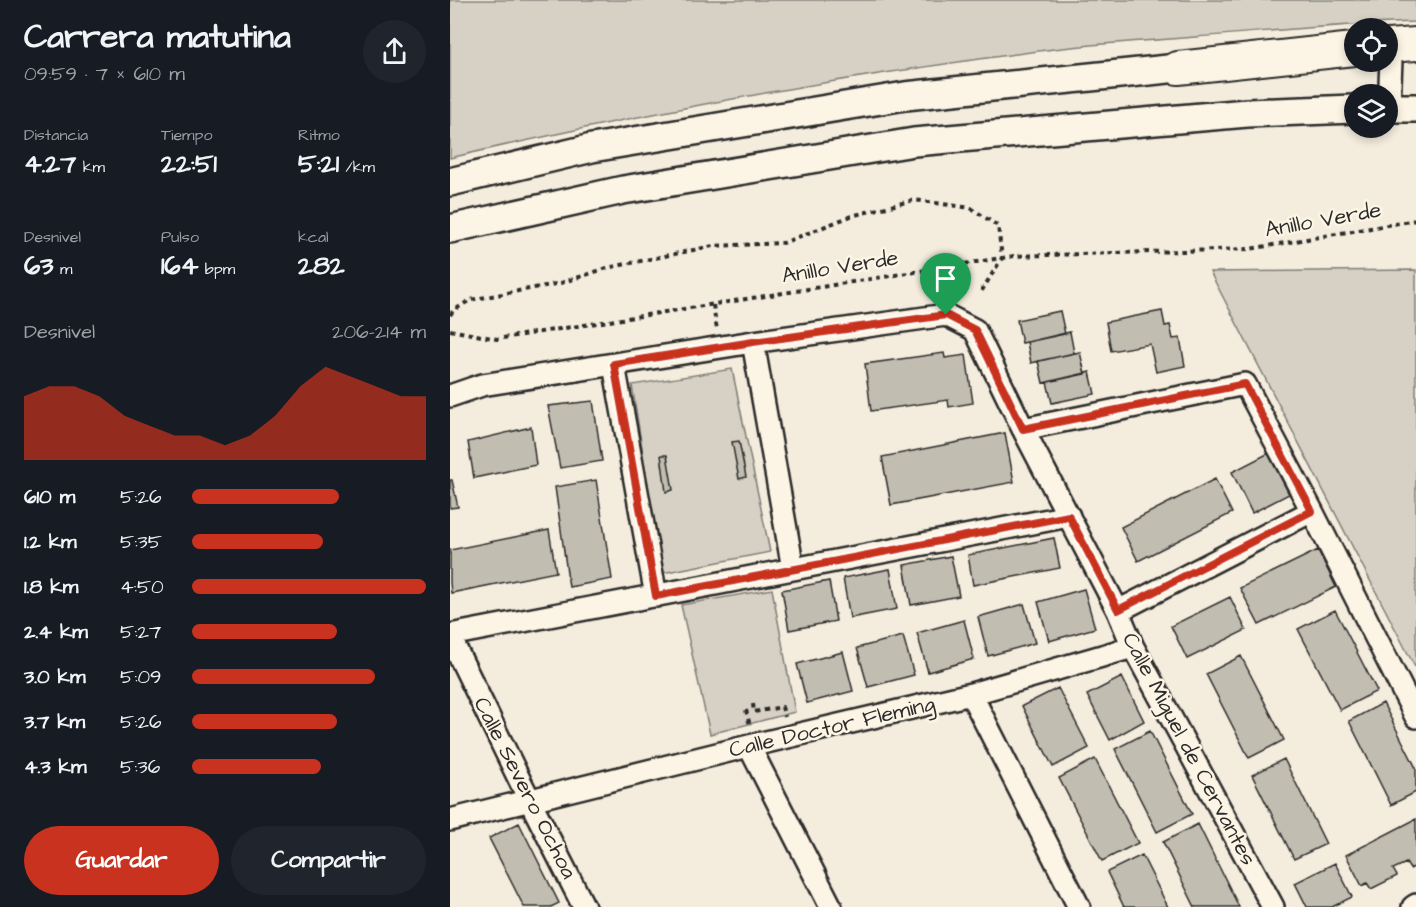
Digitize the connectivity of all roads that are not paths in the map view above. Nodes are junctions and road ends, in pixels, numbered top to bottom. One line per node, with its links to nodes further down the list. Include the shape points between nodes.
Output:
1 (1344, 50): 4 (highway)
2 (1400, 54): 5 (street)
3 (1344, 61): 4 (main road)
4 (1178, 68): 9 (main road, via 905,96 592,148)
5 (1393, 84)
6 (1398, 108): 7 (main road)
7 (1416, 109)
8 (1344, 110): 10 (main road, via 1246,113 914,142 623,190)
9 (450, 182)
10 (450, 229)
11 (753, 342): 12 (street); 14 (street, Calle Miguel de Cervantes, via 946,315 975,330); 17 (street)
12 (614, 364): 13 (street, via 482,385); 18 (street)
13 (450, 396)
14 (1023, 429): 15 (street, via 1245,384); 16 (street, Calle Miguel de Cervantes)
15 (1312, 511): 19 (street); 23 (street)
16 (1069, 516): 17 (street); 19 (street, Calle Miguel de Cervantes)
17 (793, 569): 18 (street)
18 (656, 596): 20 (street)
19 (1118, 610): 21 (street, Calle Miguel de Cervantes)
20 (450, 636): 25 (street, Calle Severo Ochoa)
21 (1133, 647): 22 (street, Calle Doctor Fleming); 30 (street, Calle Miguel de Cervantes)
22 (971, 694): 24 (street, Calle Doctor Fleming); 29 (street)
23 (1416, 717)
24 (749, 746): 25 (street, Calle Doctor Fleming); 28 (street)
25 (530, 800): 26 (street, Calle Doctor Fleming); 27 (street, Calle Severo Ochoa)
26 (450, 820)
27 (585, 907)
28 (831, 907)
29 (1079, 907)
30 (1273, 907)

